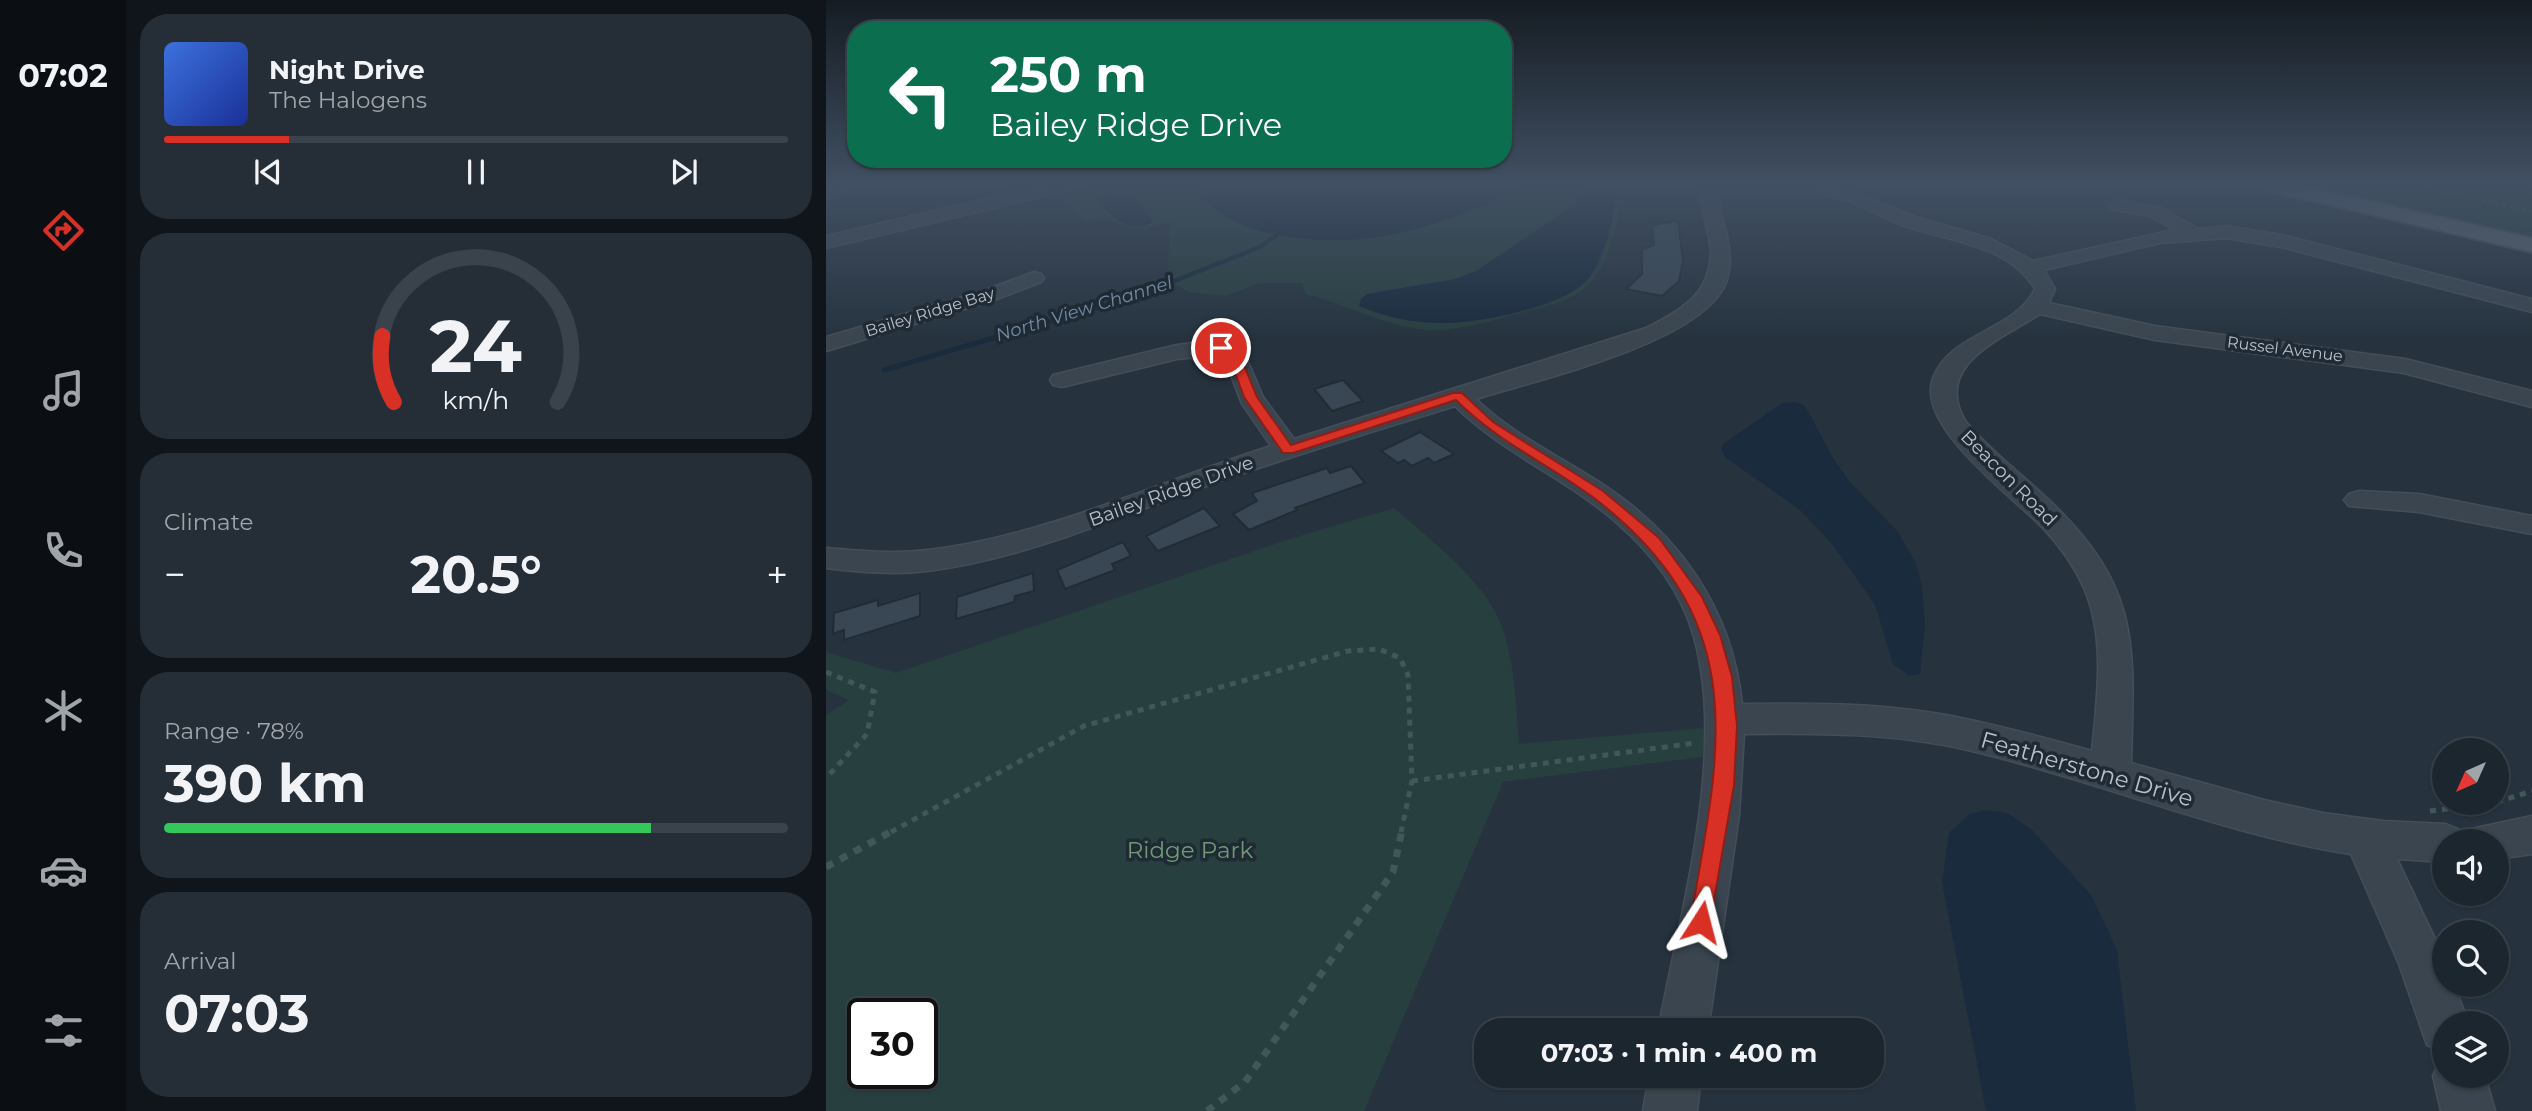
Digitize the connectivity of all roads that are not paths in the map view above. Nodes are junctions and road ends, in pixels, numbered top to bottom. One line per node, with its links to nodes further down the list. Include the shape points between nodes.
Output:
1 (852, 236): 7 (street)
2 (1717, 236): 15 (street, Bailey Ridge Drive, via 1722,267 1718,282 1699,306 1662,329)
3 (1956, 236): 9 (street, via 2004,251)
4 (2174, 236): 9 (street)
5 (2255, 236): 11 (street)
6 (2492, 236): 8 (main road)
7 (826, 242)
8 (2532, 245)
9 (2032, 267): 12 (street, via 2045,289)
10 (1034, 278): 13 (street, Bailey Ridge Bay)
11 (2532, 306)
12 (2037, 307): 16 (street, Russel Avenue, via 2155,332 2404,366); 22 (street, Beacon Road, via 1952,364 1945,376 1944,403 1965,436 2061,530 2101,589 2114,623 2118,659)
13 (826, 344)
14 (1062, 380): 17 (street, via 1228,341 1250,397)
15 (1458, 396): 17 (street, Bailey Ridge Drive); 21 (street, via 1488,425 1598,494 1654,541 1696,601 1712,635)
16 (2532, 399)
17 (1288, 450): 20 (street, Bailey Ridge Drive, via 1015,542 935,558)
18 (2359, 500): 19 (street, via 2419,503)
19 (2532, 525)
20 (833, 567)
21 (1727, 719): 22 (street, Featherstone Drive, via 1867,720 1920,726 1970,735); 28 (street, via 1724,785)
22 (2110, 775): 24 (street, Featherstone Drive, via 2262,819)
23 (2532, 835): 25 (street)
24 (2365, 837): 26 (street, Featherstone Drive); 27 (street)
25 (2509, 838)
26 (2432, 842)
27 (2439, 1011)
28 (1685, 1018)
29 (1673, 1088): 31 (street)
30 (2462, 1088): 32 (street)
31 (1670, 1111)
32 (2468, 1111)

